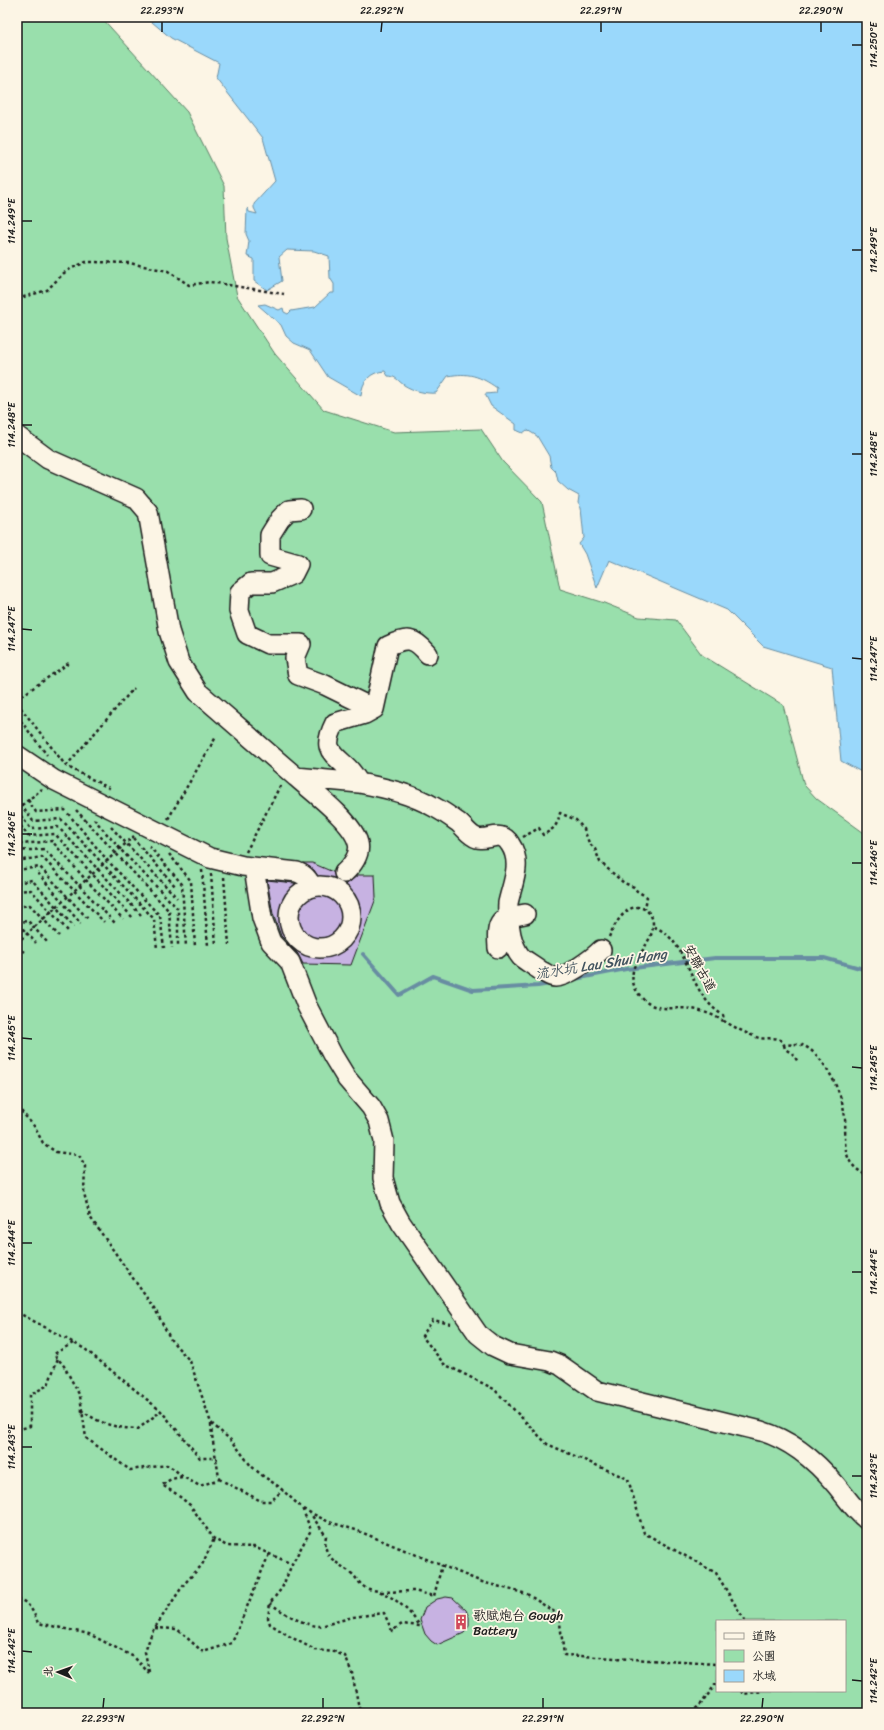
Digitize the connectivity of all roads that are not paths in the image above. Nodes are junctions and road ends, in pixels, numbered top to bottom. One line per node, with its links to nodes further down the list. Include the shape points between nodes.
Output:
1 (17, 436): 6 (street, via 48,459 136,498 148,512 168,632 179,662 198,692)
2 (301, 509): 4 (street, via 289,510 270,535 270,556 298,564 293,574 272,583 251,583 240,592 239,611 247,634 268,644 301,644 295,658 298,675)
3 (428, 654): 4 (street, via 419,643 402,639 388,646)
4 (374, 709): 7 (street, via 335,723 329,736 329,747 335,758 349,769)
5 (17, 755): 8 (street, via 54,780 154,827 211,858)
6 (290, 778): 7 (street); 9 (street, via 327,804 352,830 359,844 356,859)
7 (359, 783): 11 (street, via 411,796 437,808 478,839 503,837 510,844 516,868 509,902)
8 (249, 861): 10 (street, via 304,875); 14 (street, via 262,918 271,942 290,962 310,1012 333,1056 379,1121 384,1141 383,1178 392,1209 478,1334 504,1352 560,1365 597,1391 776,1436 818,1466)
9 (344, 873)
10 (311, 888)
11 (516, 915): 12 (street, via 500,922); 13 (street, via 512,941 527,961 549,976 564,976)
12 (498, 948)
13 (601, 950)
14 (867, 1520)

